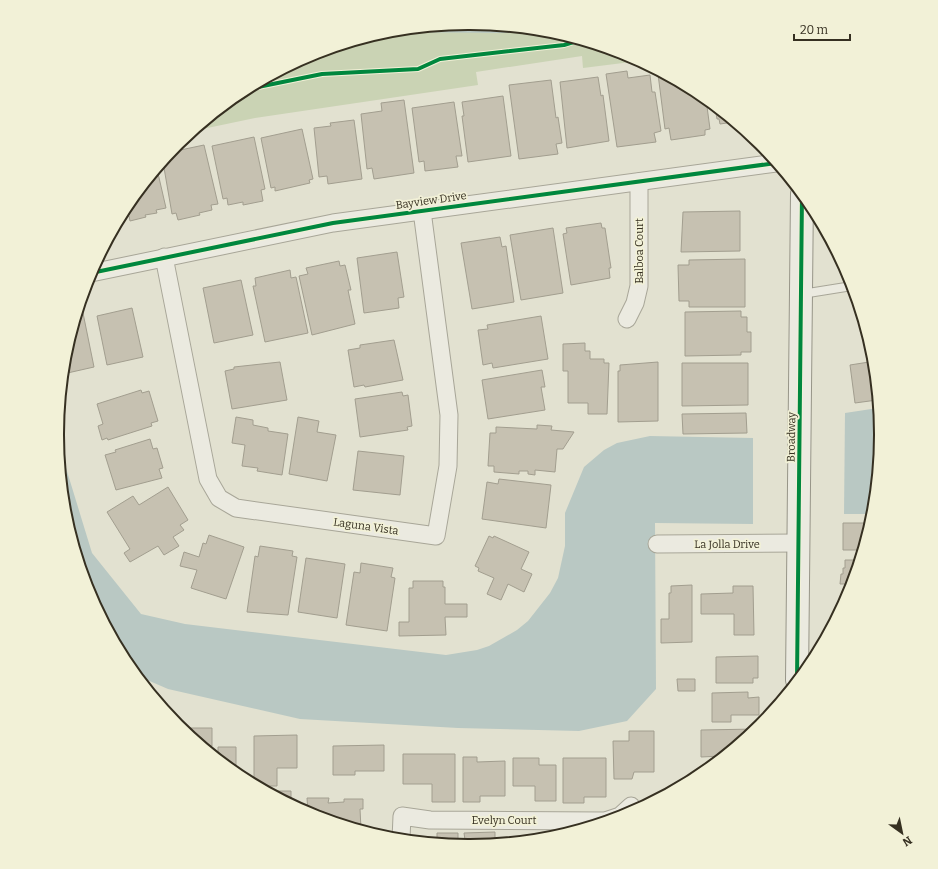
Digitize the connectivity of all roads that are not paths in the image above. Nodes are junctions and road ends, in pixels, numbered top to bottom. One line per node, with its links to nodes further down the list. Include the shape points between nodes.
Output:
1 (769, 164): 2 (street, Bayview Drive)
2 (639, 182): 4 (street, Bayview Drive); 9 (street, Balboa Court, via 639,286 635,303)
3 (802, 205): 8 (street, Broadway)
4 (422, 210): 5 (street, Bayview Drive, via 333,223); 5 (street, Laguna Vista, via 449,416 448,466 436,536 236,508 219,498 208,479)
5 (164, 257): 6 (street, Bayview Drive)
6 (99, 271)
7 (846, 287): 8 (lane)
8 (801, 294): 11 (street, Broadway)
9 (627, 318)
10 (657, 544): 11 (street, La Jolla Drive)
11 (798, 544): 12 (street, Broadway)
12 (797, 671)
13 (589, 821): 14 (street, Evelyn Court, via 430,820 402,816)
14 (401, 833)

